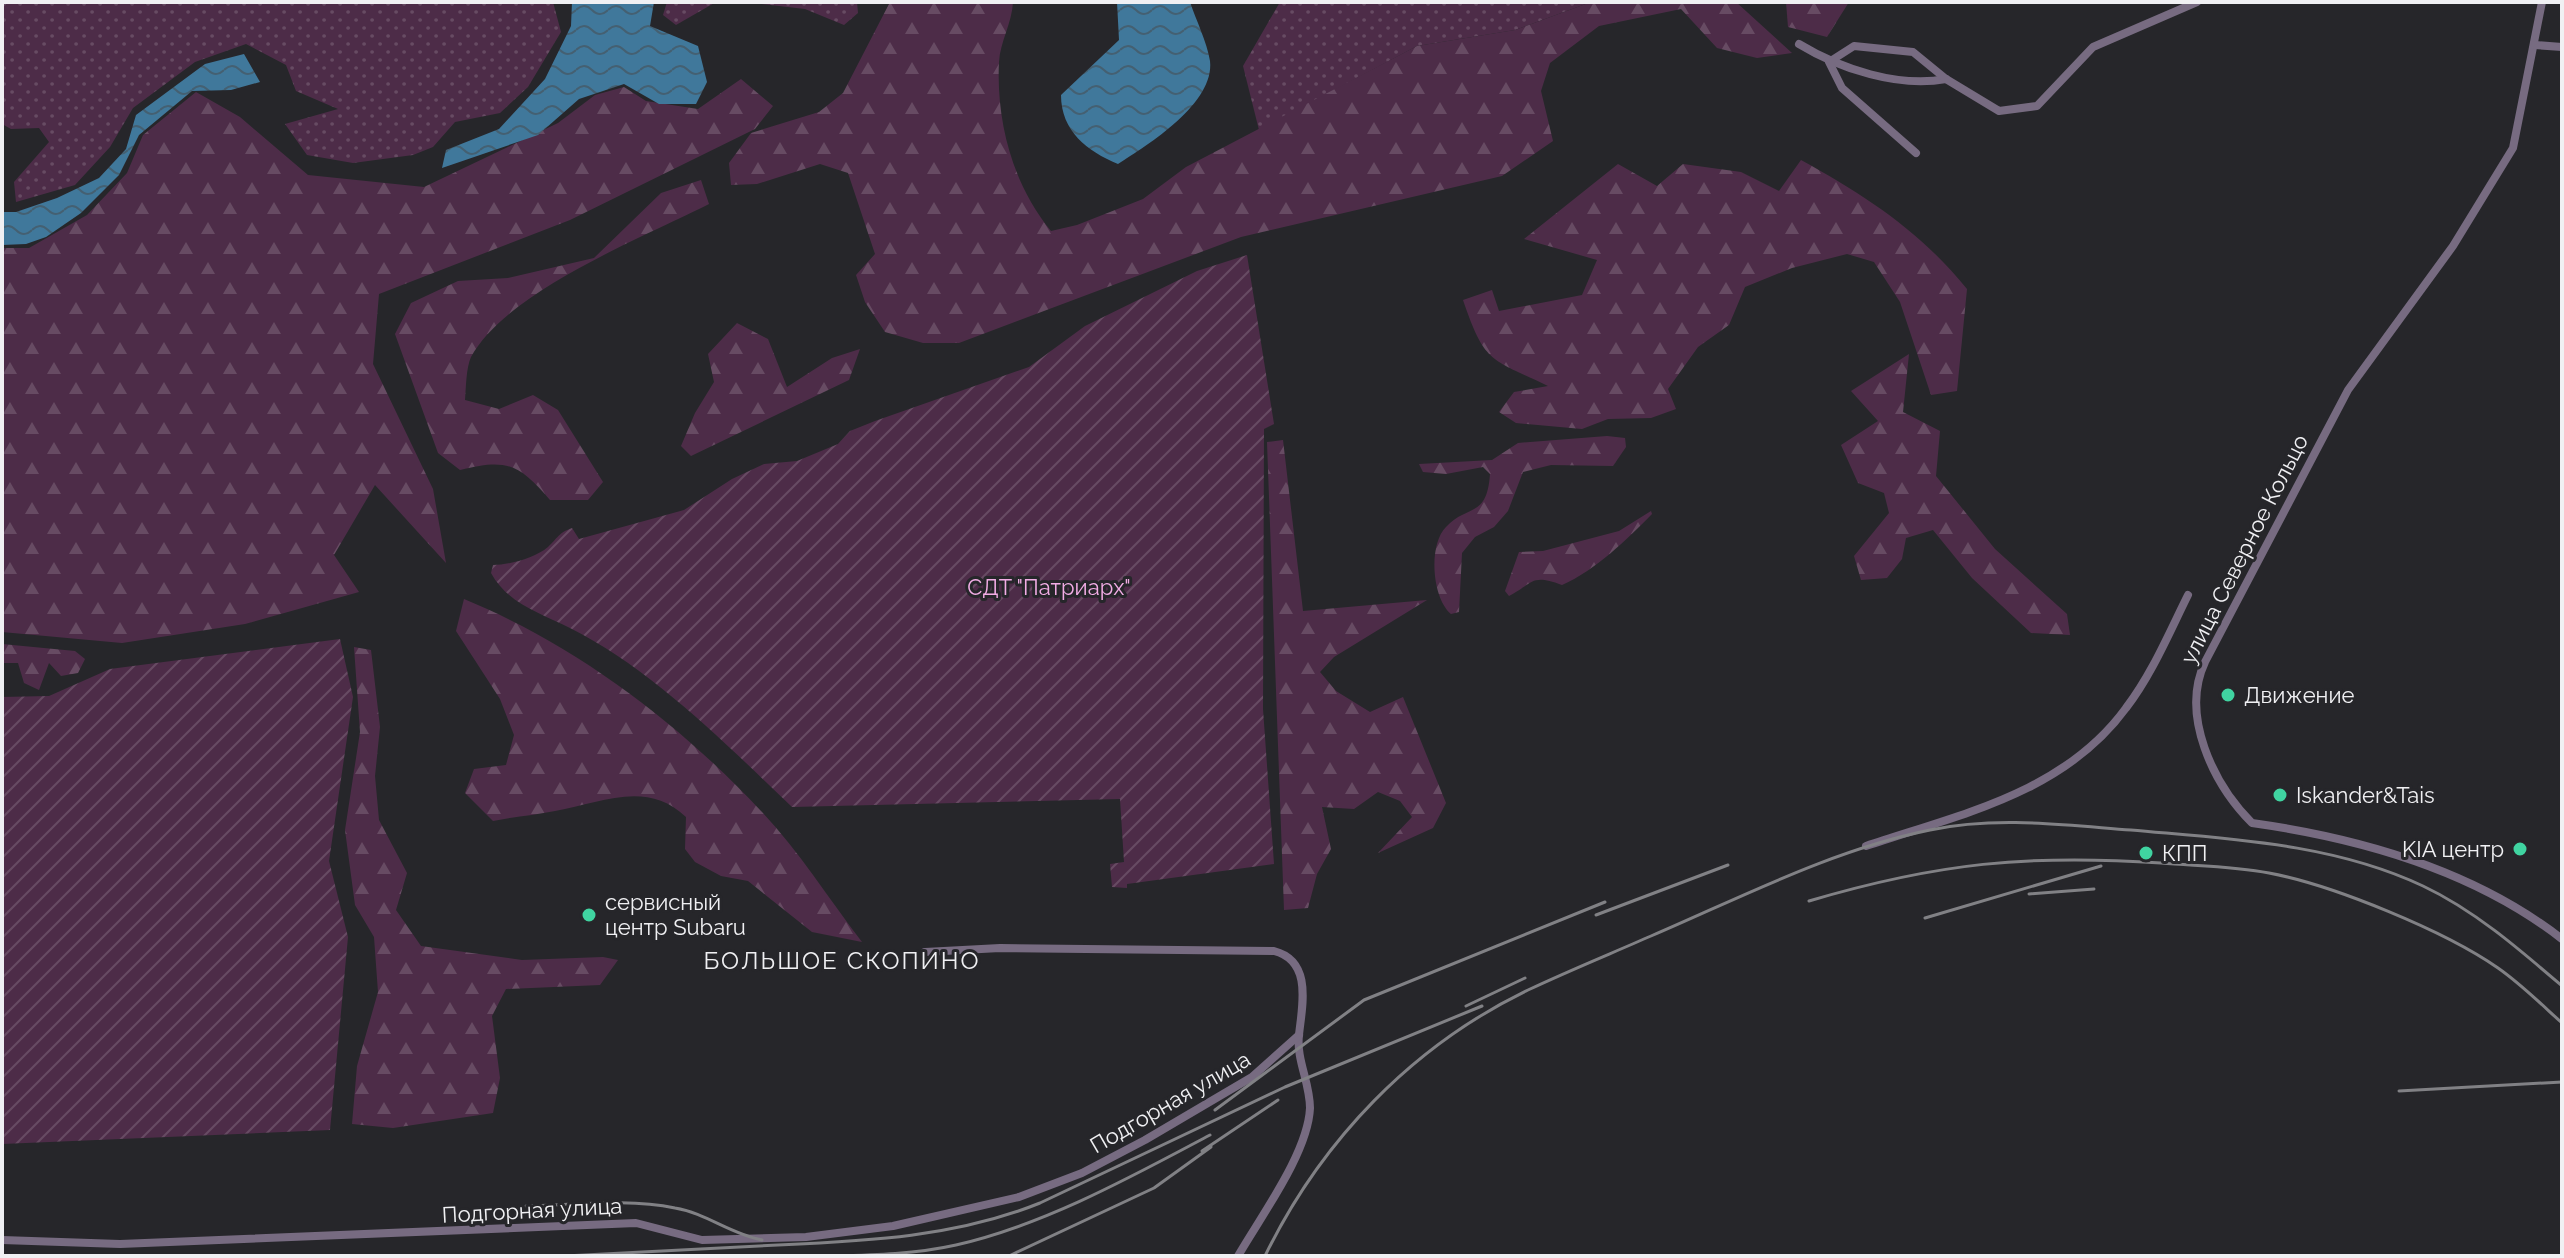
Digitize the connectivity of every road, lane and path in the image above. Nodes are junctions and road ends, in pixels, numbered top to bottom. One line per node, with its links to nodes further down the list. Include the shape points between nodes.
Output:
1 (2197, 2): 7 (street, via 2093,47 2037,106 1999,111)
2 (2542, 2): 4 (street, улица Северное Кольцо)
3 (1799, 44): 6 (street)
4 (2535, 45): 5 (street); 11 (street, улица Северное Кольцо, via 2520,128 2502,170 2348,390 2205,662 2194,708 2200,736 2232,799 2252,823 2340,837 2415,863 2509,904)
5 (2562, 47)
6 (1829, 62): 7 (street, via 1921,84); 7 (street, via 1854,46 1913,52); 8 (street, via 1842,88)
7 (1946, 79)
8 (1916, 153)
9 (2188, 595): 10 (street, via 2137,694 2080,758 2022,792)
10 (1866, 846)
11 (2562, 939)
12 (925, 952): 13 (street, via 1274,951 1291,959 1300,976 1304,1012)
13 (1299, 1035): 14 (street, Подгорная улица, via 1252,1077 1093,1168 1019,1197 893,1226 806,1237 702,1240 636,1223 120,1244); 15 (street, via 1310,1110 1298,1151)
14 (2, 1240)
15 (1238, 1256)

